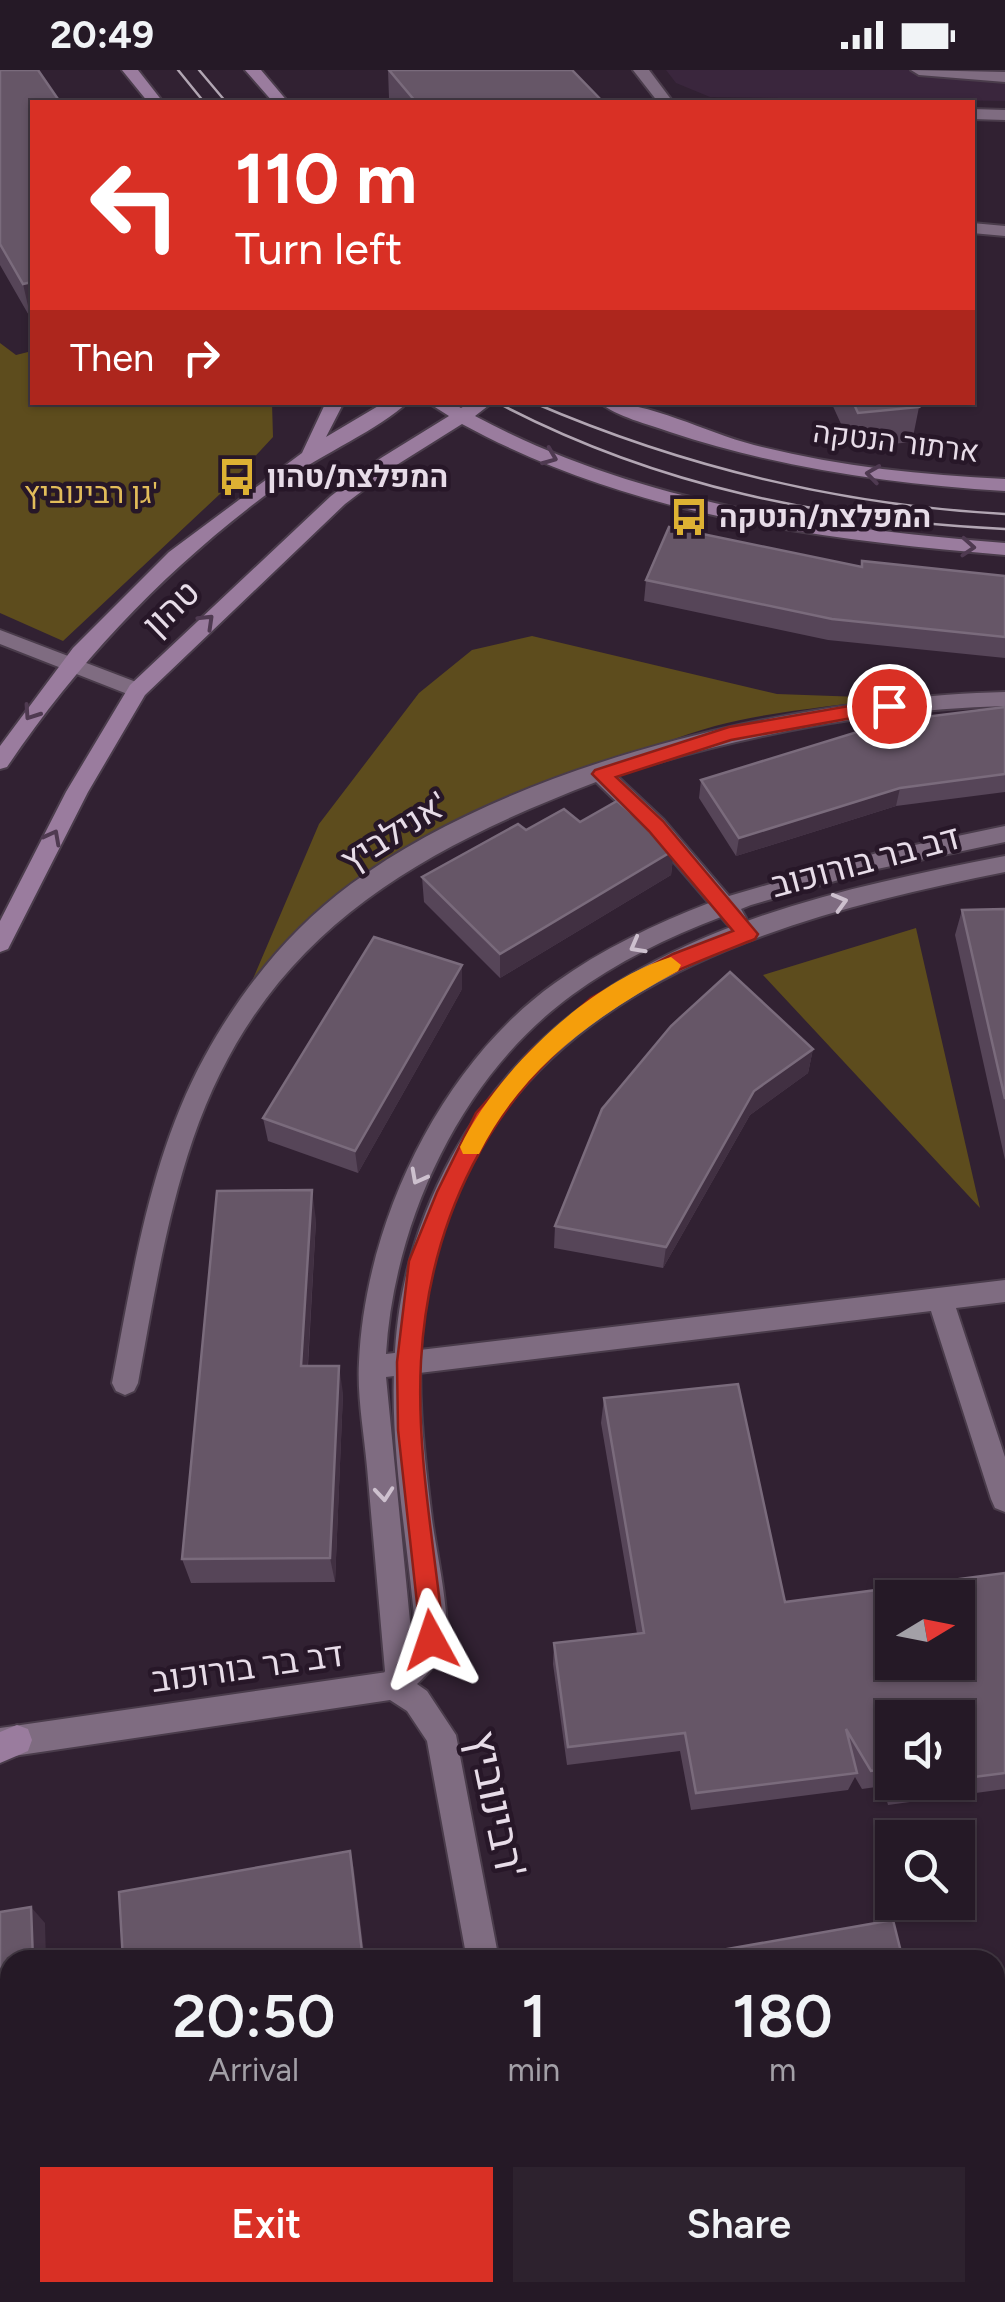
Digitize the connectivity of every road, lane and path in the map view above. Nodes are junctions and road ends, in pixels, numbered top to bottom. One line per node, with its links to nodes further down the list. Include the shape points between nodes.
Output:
1 (130, 70): 6 (main road)
2 (253, 70): 7 (main road)
3 (641, 70): 8 (street)
4 (919, 70): 5 (street)
5 (1005, 77)
6 (154, 100)
7 (279, 100)
8 (664, 100)
9 (975, 114): 10 (street)
10 (1005, 115)
11 (975, 228): 12 (street)
12 (1005, 231)
13 (333, 405): 19 (main road)
14 (394, 405): 19 (main road, טהון)
15 (441, 405): 18 (main road)
16 (480, 405): 18 (main road, טהון)
17 (616, 405): 20 (main road, ארתור הנטקה, one-way to 17, via 907,478 764,454)
18 (461, 418): 21 (main road, one-way to 21, via 563,463 698,506 868,538); 24 (main road, טהון, one-way to 18, via 338,500)
19 (304, 460): 23 (main road, טהון, via 161,572)
20 (1005, 485)
21 (1005, 549)
22 (0, 637): 23 (street)
23 (66, 666): 24 (street); 26 (main road, טהון, one-way to 26)
24 (138, 690): 32 (main road, טהון, one-way to 24)
25 (1005, 699): 27 (street, אנילביץ', via 809,718 729,734)
26 (0, 762)
27 (602, 774): 30 (street); 37 (street, אנילביץ', via 462,827 381,874 291,950 214,1061 184,1131 156,1226)
28 (1005, 834): 30 (street, via 906,853)
29 (1005, 864): 31 (street, דב בר בורוכוב, one-way to 29, via 925,878)
30 (726, 908): 31 (street); 36 (street, one-way to 36, via 659,934 575,981 513,1032 458,1102 409,1194 384,1264)
31 (748, 934): 35 (street, דב בר בורוכוב, via 680,960 599,1004 537,1058 484,1120 421,1261)
32 (0, 943)
33 (1005, 1290): 34 (street)
34 (940, 1298): 35 (street); 38 (street)
35 (409, 1362): 36 (street); 39 (street, דב בר בורוכוב, via 431,1640 421,1661)
36 (372, 1367): 39 (street, one-way to 39, via 400,1672)
37 (125, 1383)
38 (1005, 1499)
39 (394, 1685): 40 (street, דב בר בורוכוב); 41 (street, רבינוביץ', via 417,1701 442,1735)
40 (6, 1744)
41 (481, 1950)

